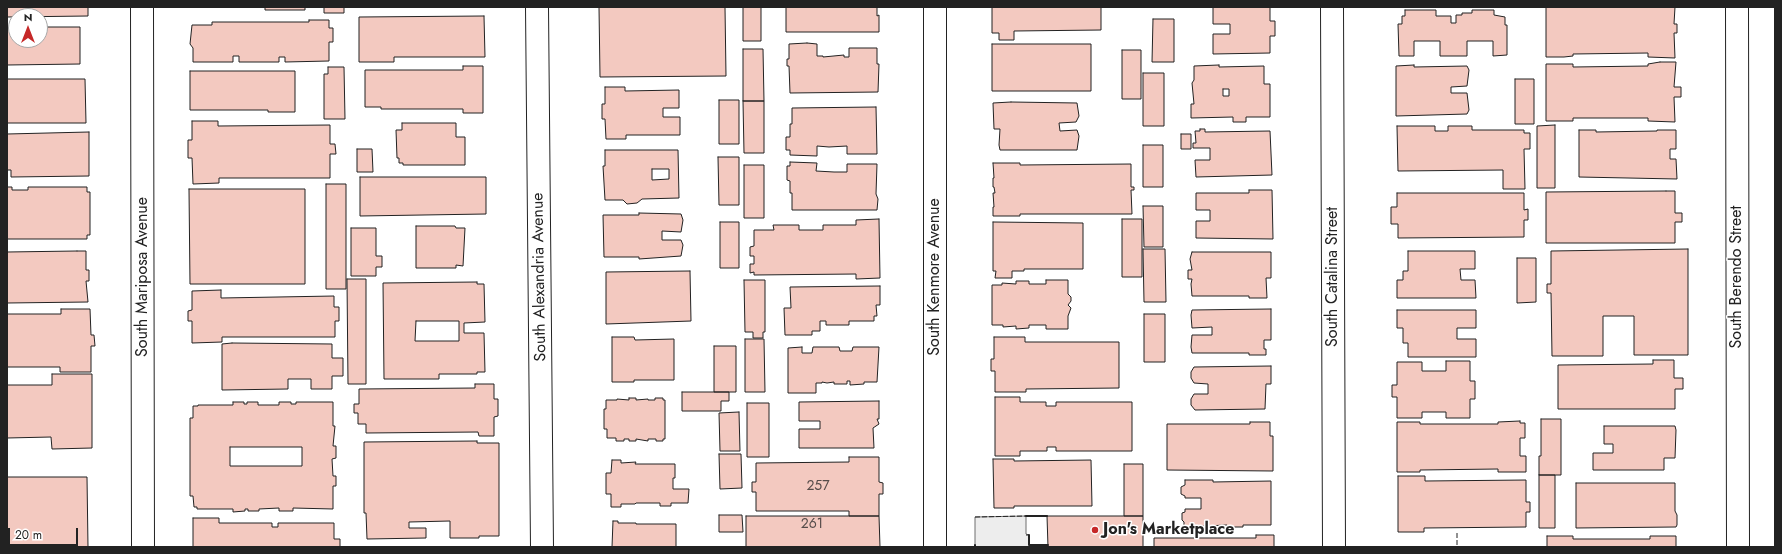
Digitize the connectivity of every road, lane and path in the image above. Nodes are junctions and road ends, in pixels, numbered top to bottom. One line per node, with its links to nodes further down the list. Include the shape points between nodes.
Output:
1 (142, 7): 6 (street, South Mariposa Avenue)
2 (537, 7): 7 (street, South Alexandria Avenue)
3 (935, 7): 8 (street, South Kenmore Avenue)
4 (1332, 7): 9 (street, South Catalina Street)
5 (1737, 7): 10 (street, South Berendo Street)
6 (143, 547)
7 (542, 547)
8 (935, 547)
9 (1334, 547)
10 (1738, 547)

